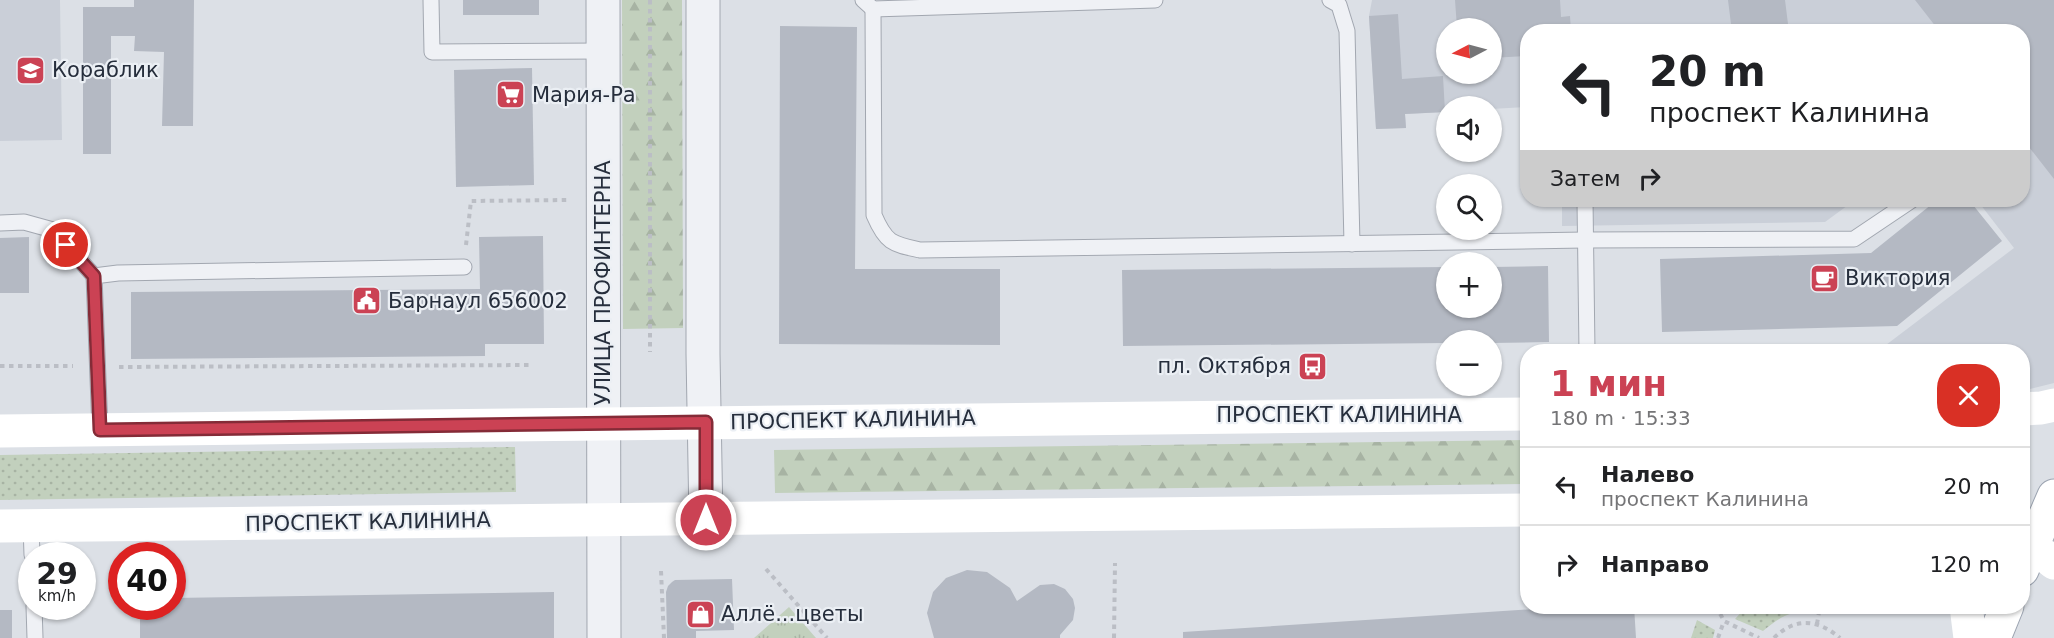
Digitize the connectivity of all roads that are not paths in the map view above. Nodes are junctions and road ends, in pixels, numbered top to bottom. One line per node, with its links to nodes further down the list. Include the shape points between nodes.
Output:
1 (431, 0): 7 (lane, via 432,52)
2 (603, 0): 7 (street, УЛИЦА ПРОФИНТЕРНА)
3 (703, 0): 19 (street)
4 (1155, 0): 6 (lane)
5 (1330, 0): 12 (lane, via 1339,5 1347,31)
6 (868, 4): 12 (lane, via 874,215 882,233 896,244 920,250)
7 (603, 51): 20 (street, УЛИЦА ПРОФИНТЕРНА)
8 (1584, 207): 11 (lane)
9 (1902, 207): 11 (lane, via 1854,239)
10 (0, 223): 14 (lane, via 24,222 53,230)
11 (1585, 240): 12 (lane); 15 (lane)
12 (1352, 244)
13 (464, 267): 14 (lane)
14 (94, 276): 21 (lane)
15 (1587, 344)
16 (2054, 405): 17 (main road)
17 (2030, 408)
18 (1520, 414): 19 (main road, ПРОСПЕКТ КАЛИНИНА)
19 (706, 422): 20 (main road, ПРОСПЕКТ КАЛИНИНА); 25 (street)
20 (603, 424): 21 (main road, ПРОСПЕКТ КАЛИНИНА); 26 (street, УЛИЦА ПРОФИНТЕРНА)
21 (100, 430): 22 (main road, ПРОСПЕКТ КАЛИНИНА)
22 (0, 431)
23 (2054, 496): 28 (main road)
24 (1520, 510): 25 (main road, ПРОСПЕКТ КАЛИНИНА)
25 (706, 520): 26 (main road, ПРОСПЕКТ КАЛИНИНА)
26 (603, 521): 27 (main road, ПРОСПЕКТ КАЛИНИНА); 33 (street, УЛИЦА ПРОФИНТЕРНА)
27 (21, 536)
28 (2033, 555)
29 (1967, 614): 34 (main road)
30 (2004, 614): 35 (main road)
31 (34, 620): 32 (lane)
32 (35, 638)
33 (604, 638)
34 (1970, 638)
35 (1994, 638)

